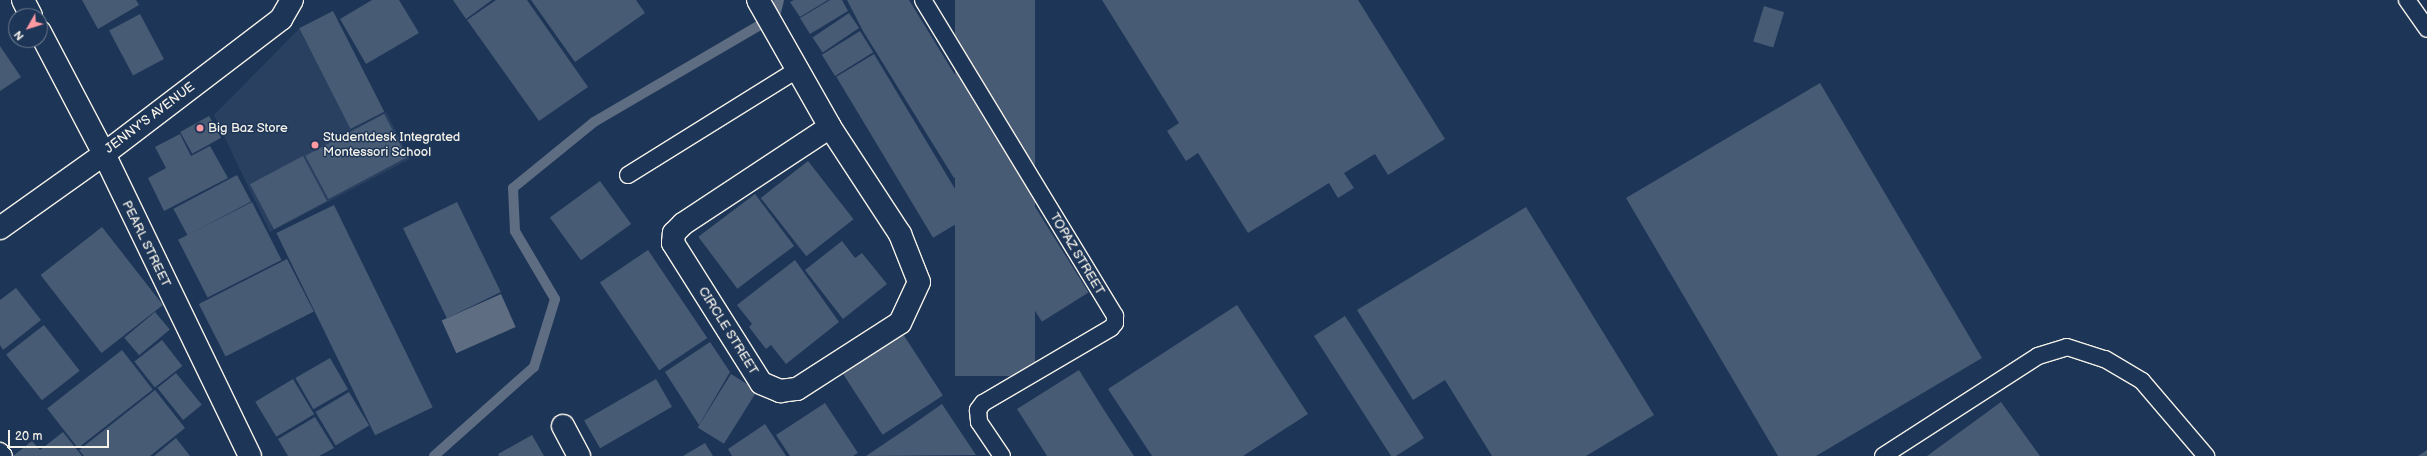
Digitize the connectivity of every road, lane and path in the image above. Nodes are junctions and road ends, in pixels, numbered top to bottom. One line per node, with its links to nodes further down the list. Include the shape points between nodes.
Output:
1 (292, 0): 9 (street, JENNY'S AVENUE, via 281,19)
2 (758, 0): 7 (street, CIRCLE STREET)
3 (923, 0): 17 (lane, TOPAZ STREET, via 1114,316 1115,323 1111,328 983,403 978,410 979,422)
4 (2407, 0): 5 (lane)
5 (2427, 29)
6 (48, 47): 9 (street, PEARL STREET)
7 (797, 70): 8 (street, CIRCLE STREET); 10 (lane)
8 (830, 127): 8 (street, CIRCLE STREET, via 900,234 919,282 900,323 798,389 780,391 761,383 673,243 674,233 683,224)
9 (104, 154): 11 (street, JENNY'S AVENUE); 15 (street, PEARL STREET)
10 (628, 175)
11 (0, 228)
12 (563, 426): 16 (street)
13 (0, 451): 14 (lane)
14 (4, 456)
15 (250, 456)
16 (579, 456)
17 (1002, 456)
18 (1883, 456): 19 (lane, via 2038,356 2067,347 2105,359 2142,381)
19 (2206, 456)

